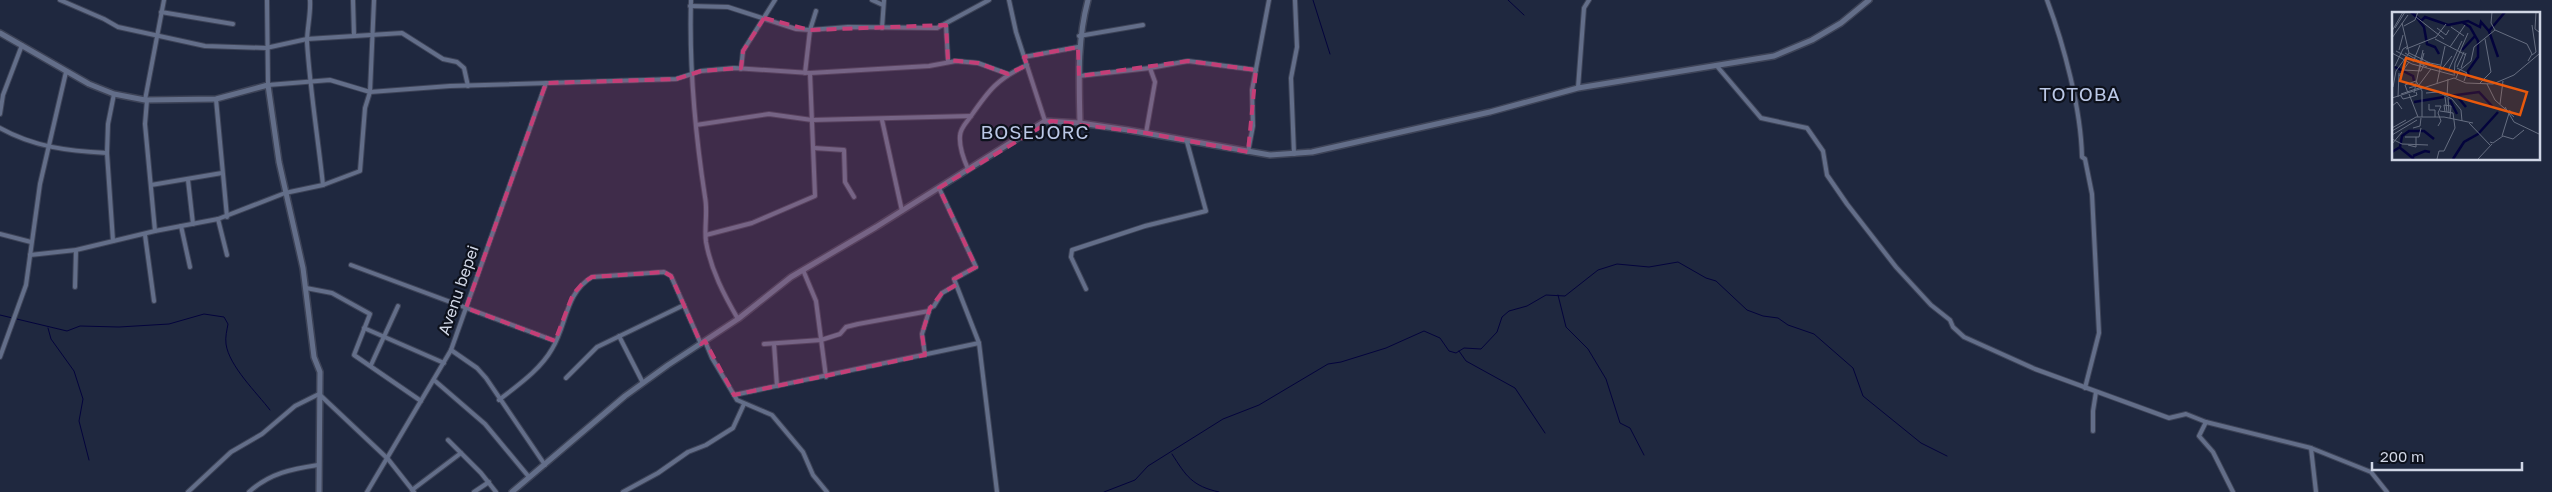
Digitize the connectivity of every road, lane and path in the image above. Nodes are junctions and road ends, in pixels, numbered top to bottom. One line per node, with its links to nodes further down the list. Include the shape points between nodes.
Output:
1 (60, 0): 32 (street, via 118,28)
2 (164, 0): 21 (street)
3 (267, 0): 36 (street)
4 (310, 0): 33 (street)
5 (353, 0): 30 (street)
6 (374, 0): 29 (street)
7 (691, 0): 19 (street)
8 (775, 0): 22 (street)
9 (872, 0): 18 (street)
10 (989, 0): 25 (street)
11 (1009, 0): 37 (street)
12 (1088, 0): 31 (street)
13 (1269, 0): 43 (street)
14 (1295, 0): 72 (street, via 1297,47 1291,78)
15 (1589, 0): 53 (street, via 1584,8)
16 (1869, 0): 40 (street, via 1841,23 1812,40 1774,56)
17 (2047, 0): 127 (street, via 2058,32 2092,194 2099,333)
18 (884, 3): 26 (street)
19 (690, 6): 22 (street, via 728,7); 47 (street)
20 (816, 11): 27 (street)
21 (161, 12): 23 (street); 32 (street)
22 (764, 18): 27 (street, via 796,29); 42 (street, via 744,51)
23 (233, 24)
24 (1143, 24): 31 (street)
25 (946, 25): 26 (street, via 937,28); 38 (street)
26 (882, 28): 27 (street)
27 (810, 30): 45 (street)
28 (0, 33): 34 (street)
29 (371, 33): 30 (street); 52 (street, via 406,34 443,59 457,62 464,68); 54 (street)
30 (354, 35): 33 (street)
31 (1079, 36): 35 (street)
32 (156, 37): 36 (street, via 205,46); 56 (street)
33 (307, 39): 36 (street); 49 (street)
34 (23, 44): 44 (street); 58 (street, via 3,95)
35 (1078, 47): 37 (street); 48 (street)
36 (266, 48): 51 (street)
37 (1024, 58): 39 (street)
38 (948, 61): 45 (street, via 929,66); 46 (street, via 978,64)
39 (1027, 65): 46 (street); 62 (street)
40 (1716, 65): 53 (street); 127 (street, via 1761,118 1807,128 1823,151 1826,175 1847,204 1900,271 1964,337)
41 (1150, 68): 43 (street, via 1188,61); 48 (street); 66 (street, via 1155,82)
42 (741, 69): 45 (street); 47 (street, via 701,71)
43 (1256, 70): 70 (street)
44 (66, 72): 55 (street); 68 (street)
45 (808, 73): 60 (street)
46 (1008, 74): 59 (street, via 983,96)
47 (692, 75): 50 (street, via 676,79); 64 (street)
48 (1079, 76): 63 (street)
49 (310, 80): 51 (street); 54 (street, via 330,80); 77 (street)
50 (546, 83): 52 (street); 105 (street, Avenu bepei)
51 (268, 85): 57 (street); 79 (street)
52 (468, 86): 54 (street)
53 (1578, 88): 72 (street, via 1490,112)
54 (370, 92): 77 (street, via 365,108 360,171)
55 (114, 94): 56 (street); 71 (street)
56 (146, 100): 57 (street); 76 (street)
57 (216, 100): 74 (street)
58 (0, 114)
59 (971, 116): 61 (street); 73 (street, via 959,135)
60 (812, 120): 61 (street); 64 (street, via 769,114); 69 (street)
61 (882, 120): 81 (street)
62 (1045, 122): 63 (street); 73 (street)
63 (1080, 123): 66 (street)
64 (696, 124): 88 (street)
65 (0, 128): 68 (street)
66 (1146, 132): 67 (street)
67 (1187, 142): 70 (street); 101 (street, via 1206,211 1145,226 1072,250 1071,256)
68 (48, 148): 71 (street); 91 (street)
69 (814, 148): 80 (street, via 844,150 845,182); 88 (street, via 815,196 752,223)
70 (1248, 152): 72 (street)
71 (107, 153): 90 (street)
72 (1294, 154)
73 (968, 169): 78 (street)
74 (222, 173): 75 (street); 82 (street)
75 (188, 180): 76 (street); 84 (street)
76 (151, 185): 86 (street)
77 (323, 185): 79 (street)
78 (938, 188): 81 (street); 98 (street, via 976,267 954,279)
79 (285, 193): 82 (street); 100 (street)
80 (854, 197)
81 (902, 211): 97 (street)
82 (226, 217): 83 (street)
83 (218, 219): 84 (street); 94 (street)
84 (194, 224): 85 (street)
85 (181, 226): 86 (street); 96 (street)
86 (155, 231): 89 (street)
87 (0, 234): 91 (street)
88 (706, 234): 107 (street, via 718,284)
89 (145, 235): 90 (street); 102 (street)
90 (113, 241): 92 (street)
91 (31, 242): 93 (street)
92 (76, 250): 93 (street); 99 (street)
93 (30, 254): 119 (street, via 26,284)
94 (227, 255)
95 (351, 265): 105 (street)
96 (190, 267)
97 (803, 270): 107 (street); 111 (street, via 816,301)
98 (956, 284): 106 (street, via 942,293); 114 (street)
99 (75, 287)
100 (306, 288): 108 (street, via 332,293 370,314); 129 (street, via 314,356 320,372)
101 (1086, 289)
102 (154, 301)
103 (684, 305): 109 (street); 112 (street, via 671,276 664,272 592,277 574,294); 113 (street)
104 (398, 306): 110 (street)
105 (466, 308): 112 (street); 117 (street, Avenu bepei)
106 (929, 311): 111 (street, via 846,327 840,334); 118 (street, via 922,334)
107 (738, 319): 113 (street)
108 (364, 328): 110 (street); 121 (street, via 354,355)
109 (619, 336): 123 (street, via 597,347); 125 (street)
110 (384, 337): 120 (street); 121 (street)
111 (821, 340): 116 (street); 122 (street)
112 (556, 341): 131 (street, via 527,378)
113 (703, 342): 125 (street); 130 (street)
114 (979, 343): 118 (street); 154 (street)
115 (764, 344): 116 (street)
116 (774, 344): 126 (street)
117 (451, 350): 120 (street, Avenu bepei); 131 (street, via 476,368)
118 (925, 355): 122 (street)
119 (0, 357)
120 (444, 363): 124 (street, Avenu bepei)
121 (372, 365): 132 (street)
122 (826, 377): 126 (street)
123 (566, 378)
124 (434, 380): 132 (street, Avenu bepei); 142 (street, via 484,424)
125 (643, 383): 141 (street)
126 (777, 386): 130 (street)
127 (2085, 388): 128 (street)
128 (2096, 392): 134 (street, via 2169,418 2186,414); 135 (street)
129 (319, 394): 139 (street); 140 (street); 145 (street, via 295,406 262,434 231,452)
130 (734, 395): 133 (street)
131 (499, 400): 141 (street)
132 (421, 401): 139 (street, Avenu bepei)
133 (744, 404): 152 (street, via 733,428); 153 (street, via 772,414 800,447 813,475)
134 (2206, 422): 137 (street); 155 (street, via 2199,436 2213,452)
135 (2092, 431)
136 (448, 440): 138 (street)
137 (2311, 448): 156 (street); 157 (street, via 2371,472)
138 (461, 453): 143 (street); 144 (street)
139 (388, 459): 144 (street); 148 (street, Avenu bepei)
140 (318, 465): 146 (street, via 288,469); 147 (street)
141 (545, 465): 142 (street)
142 (529, 477): 151 (street)
143 (489, 482): 149 (street); 150 (street)
144 (413, 491)
145 (188, 492)
146 (249, 492)
147 (319, 492)
148 (367, 492)
149 (474, 492)
150 (496, 492)
151 (512, 492)
152 (623, 492)
153 (827, 492)
154 (997, 492)
155 (2233, 492)
156 (2316, 492)
157 (2387, 492)

